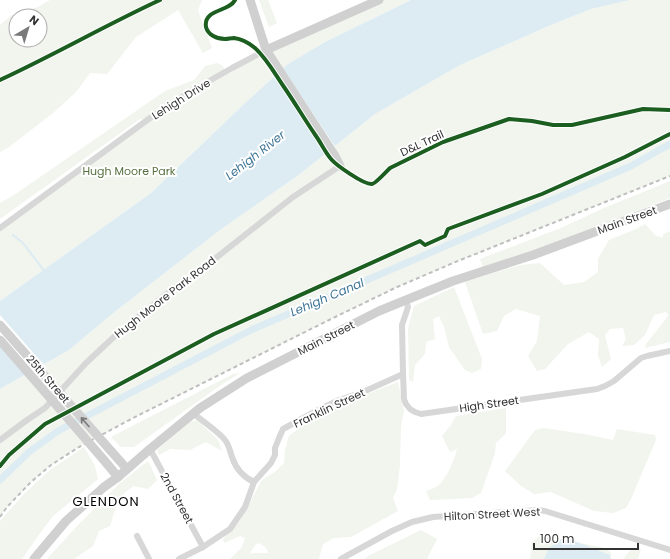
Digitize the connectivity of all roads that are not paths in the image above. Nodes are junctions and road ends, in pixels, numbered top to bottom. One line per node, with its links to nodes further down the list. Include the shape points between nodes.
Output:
1 (250, 0): 3 (street)
2 (379, 0): 3 (street, Lehigh Drive)
3 (266, 50): 4 (street); 6 (street, Lehigh Drive, via 188,93 150,118)
4 (340, 166): 13 (street, Hugh Moore Park Road, via 293,197 123,329 86,363 45,408)
5 (670, 204): 7 (street, Main Street)
6 (0, 228)
7 (406, 300): 11 (street, High Street, via 408,307 402,325); 12 (street, Main Street, via 379,311 247,378)
8 (0, 325): 15 (street, 25th Street, one-way to 8, bridge)
9 (0, 340): 16 (street, 25th Street, bridge)
10 (670, 351): 11 (street, High Street, via 641,358 614,381 597,388 421,414 406,404)
11 (403, 374): 17 (street, Franklin Street, via 318,410 283,429 275,448 275,456)
12 (193, 413): 14 (street, Main Street); 17 (street, via 224,439 238,470)
13 (0, 440)
14 (150, 449): 15 (street, Main Street); 19 (street, 2nd Street)
15 (127, 469): 16 (street, Main Street)
16 (118, 477): 21 (street, Main Street, via 66,521)
17 (254, 482): 19 (street, Franklin Street, via 245,507 230,529)
18 (137, 536): 22 (street)
19 (203, 547): 23 (street, Franklin Street)
20 (670, 550): 24 (street, Hilton Street West, via 538,510 433,517 412,522)
21 (34, 559)
22 (149, 559)
23 (179, 559)
24 (341, 559)

